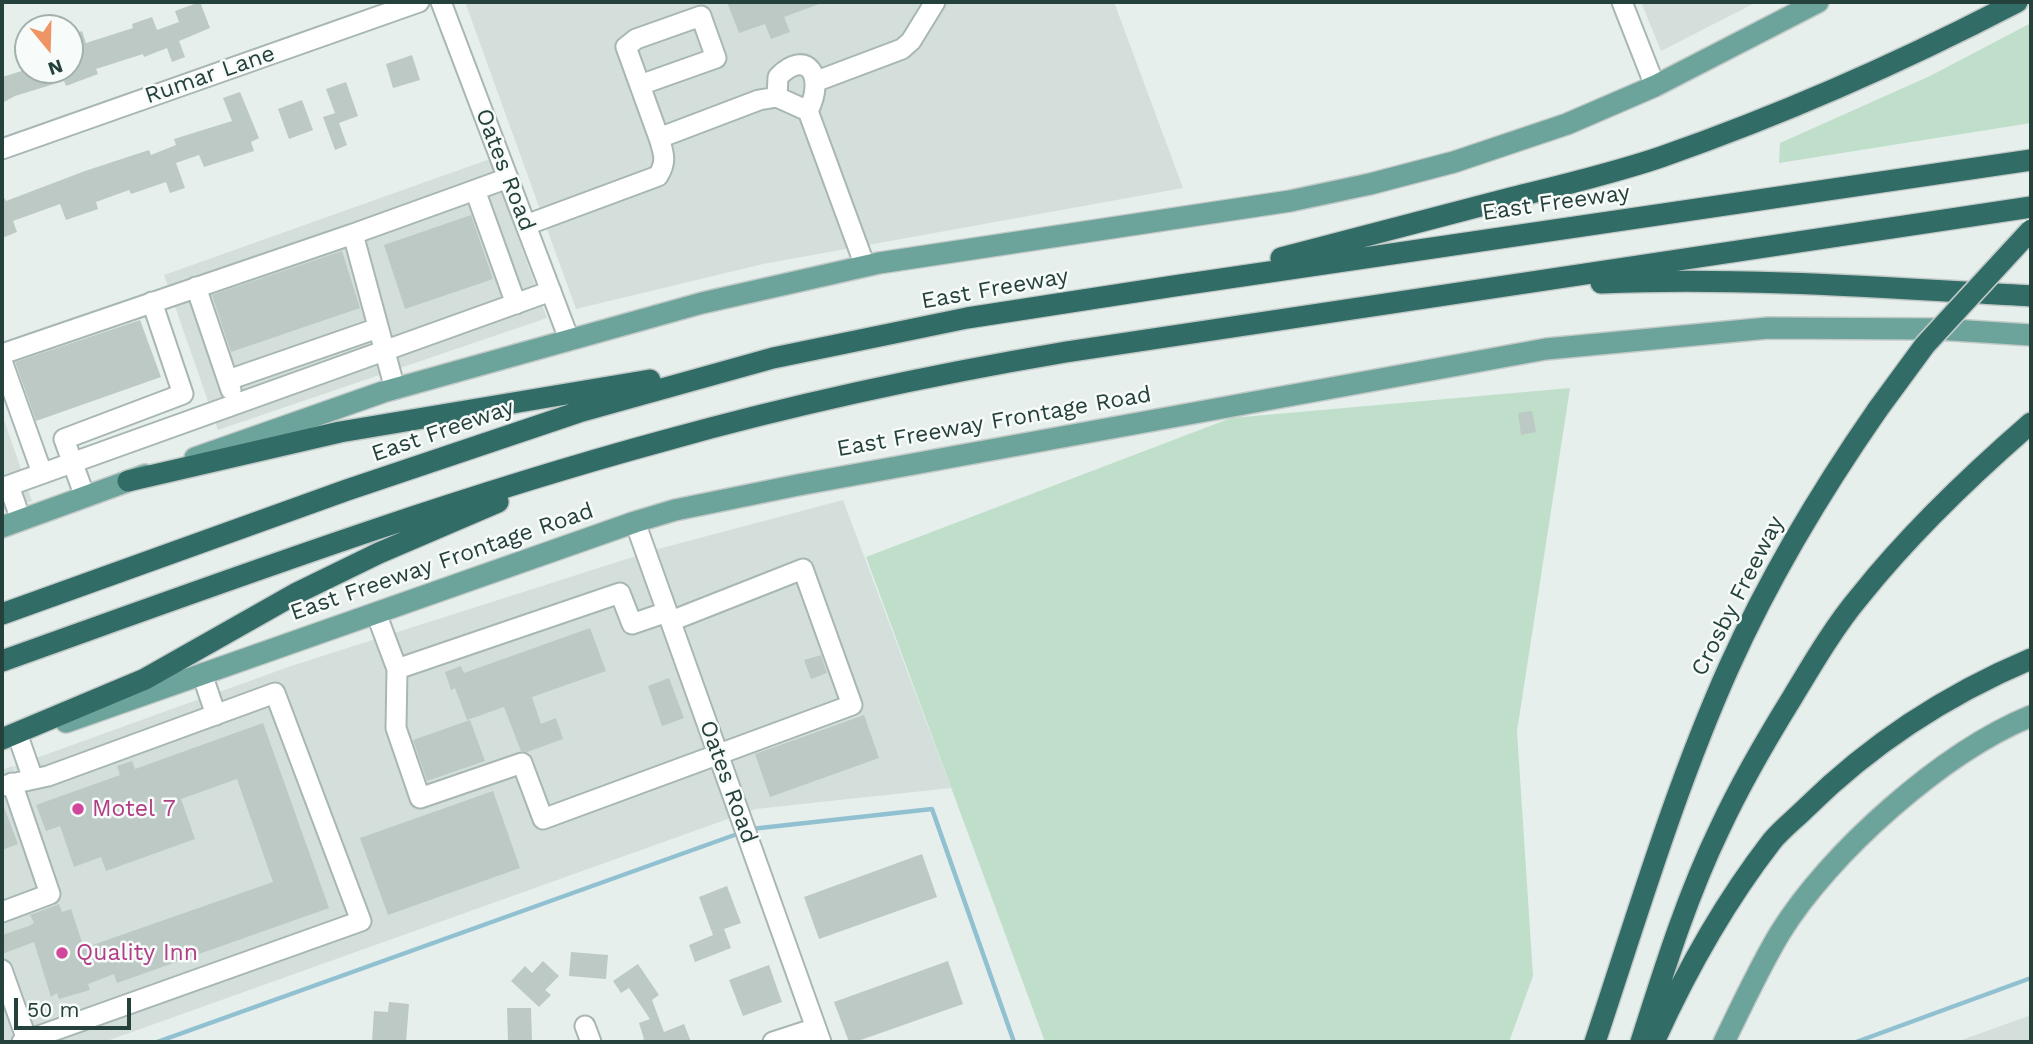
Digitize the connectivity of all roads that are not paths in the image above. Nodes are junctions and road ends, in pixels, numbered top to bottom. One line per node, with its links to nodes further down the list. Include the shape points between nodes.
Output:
1 (419, 2): 13 (street, Rumar Lane)
2 (441, 2): 17 (street, Oates Road)
3 (935, 2): 7 (street, via 902,49)
4 (1622, 2): 9 (street)
5 (1818, 2): 9 (main road)
6 (2017, 2): 24 (highway, via 1853,82 1659,158)
7 (817, 81): 10 (street, via 807,68 788,67 778,77); 11 (street)
8 (640, 85): 8 (street, via 626,47 629,43 701,16 716,58); 12 (street)
9 (1655, 86): 23 (main road, via 1554,128 1370,184 1290,201)
10 (777, 97): 11 (street); 12 (street)
11 (807, 111): 23 (street)
12 (659, 138): 20 (street, via 665,155 658,176)
13 (2, 149)
14 (2031, 154): 16 (highway)
15 (2031, 160): 16 (highway, East Freeway)
16 (1968, 169): 24 (highway, East Freeway)
17 (508, 178): 18 (street); 20 (street, Oates Road)
18 (475, 190): 22 (street); 30 (street)
19 (2031, 207): 28 (highway)
20 (526, 225): 26 (street, Oates Road)
21 (2031, 230): 72 (highway, Crosby Freeway, bridge, via 1925,345 1829,480 1797,535 1730,665 1692,756)
22 (352, 234): 25 (street); 31 (street)
23 (865, 266): 33 (main road)
24 (1174, 286): 36 (highway, East Freeway, via 967,318)
25 (196, 288): 29 (street); 38 (street)
26 (551, 291): 30 (street); 33 (street, Oates Road)
27 (2031, 296): 28 (highway, via 1657,281 1542,286)
28 (1411, 300): 46 (highway, via 966,370 777,411)
29 (152, 302): 35 (street); 40 (street, via 183,394)
30 (516, 304): 34 (street)
31 (377, 328): 34 (street); 38 (street)
32 (2031, 335): 52 (main road, East Freeway Frontage Road, via 1768,328 1546,349 811,482)
33 (569, 339): 39 (main road)
34 (384, 351): 39 (street); 41 (street)
35 (2, 354)
36 (773, 358): 49 (highway, via 340,432); 55 (highway, East Freeway, via 579,412)
37 (2, 361): 45 (street)
38 (228, 380): 41 (street)
39 (395, 388): 49 (main road)
40 (172, 398): 42 (street); 44 (street)
41 (236, 404): 42 (street)
42 (182, 423): 47 (street)
43 (2031, 423): 73 (highway, via 1903,545 1858,598 1810,667 1719,828)
44 (64, 439): 45 (street); 47 (street)
45 (34, 450): 48 (street)
46 (597, 460): 58 (highway, via 299,555); 63 (highway, via 379,553 297,593 145,679)
47 (73, 463): 48 (street); 51 (street)
48 (42, 474): 50 (street)
49 (128, 481): 51 (main road)
50 (5, 487): 53 (street)
51 (85, 497): 53 (main road)
52 (635, 522): 54 (main road, East Freeway Frontage Road); 56 (street, Oates Road)
53 (11, 524)
54 (376, 613): 59 (street); 60 (main road, East Freeway Frontage Road)
55 (2, 614)
56 (669, 617): 59 (street, via 632,624 620,593); 64 (street, Oates Road); 64 (street, via 803,569 852,705)
57 (2031, 659): 74 (highway, via 1932,709 1871,750 1774,839 1716,922)
58 (2, 661)
59 (397, 668): 64 (street, via 397,728 420,798 522,763 543,819)
60 (202, 674): 61 (street); 63 (main road, East Freeway Frontage Road)
61 (216, 715): 65 (street); 70 (street, via 275,693 361,921)
62 (2031, 716): 75 (main road, via 1970,748 1888,811 1830,867 1782,931)
63 (7, 741): 65 (street)
64 (718, 756): 69 (street, Oates Road)
65 (33, 779): 66 (street)
66 (7, 784): 67 (street, via 50,894)
67 (2, 912)
68 (2, 970): 70 (street)
69 (819, 1035): 71 (street)
70 (24, 1041)
71 (773, 1042)
72 (1595, 1042)
73 (1641, 1042)
74 (1654, 1042)
75 (1724, 1042)

